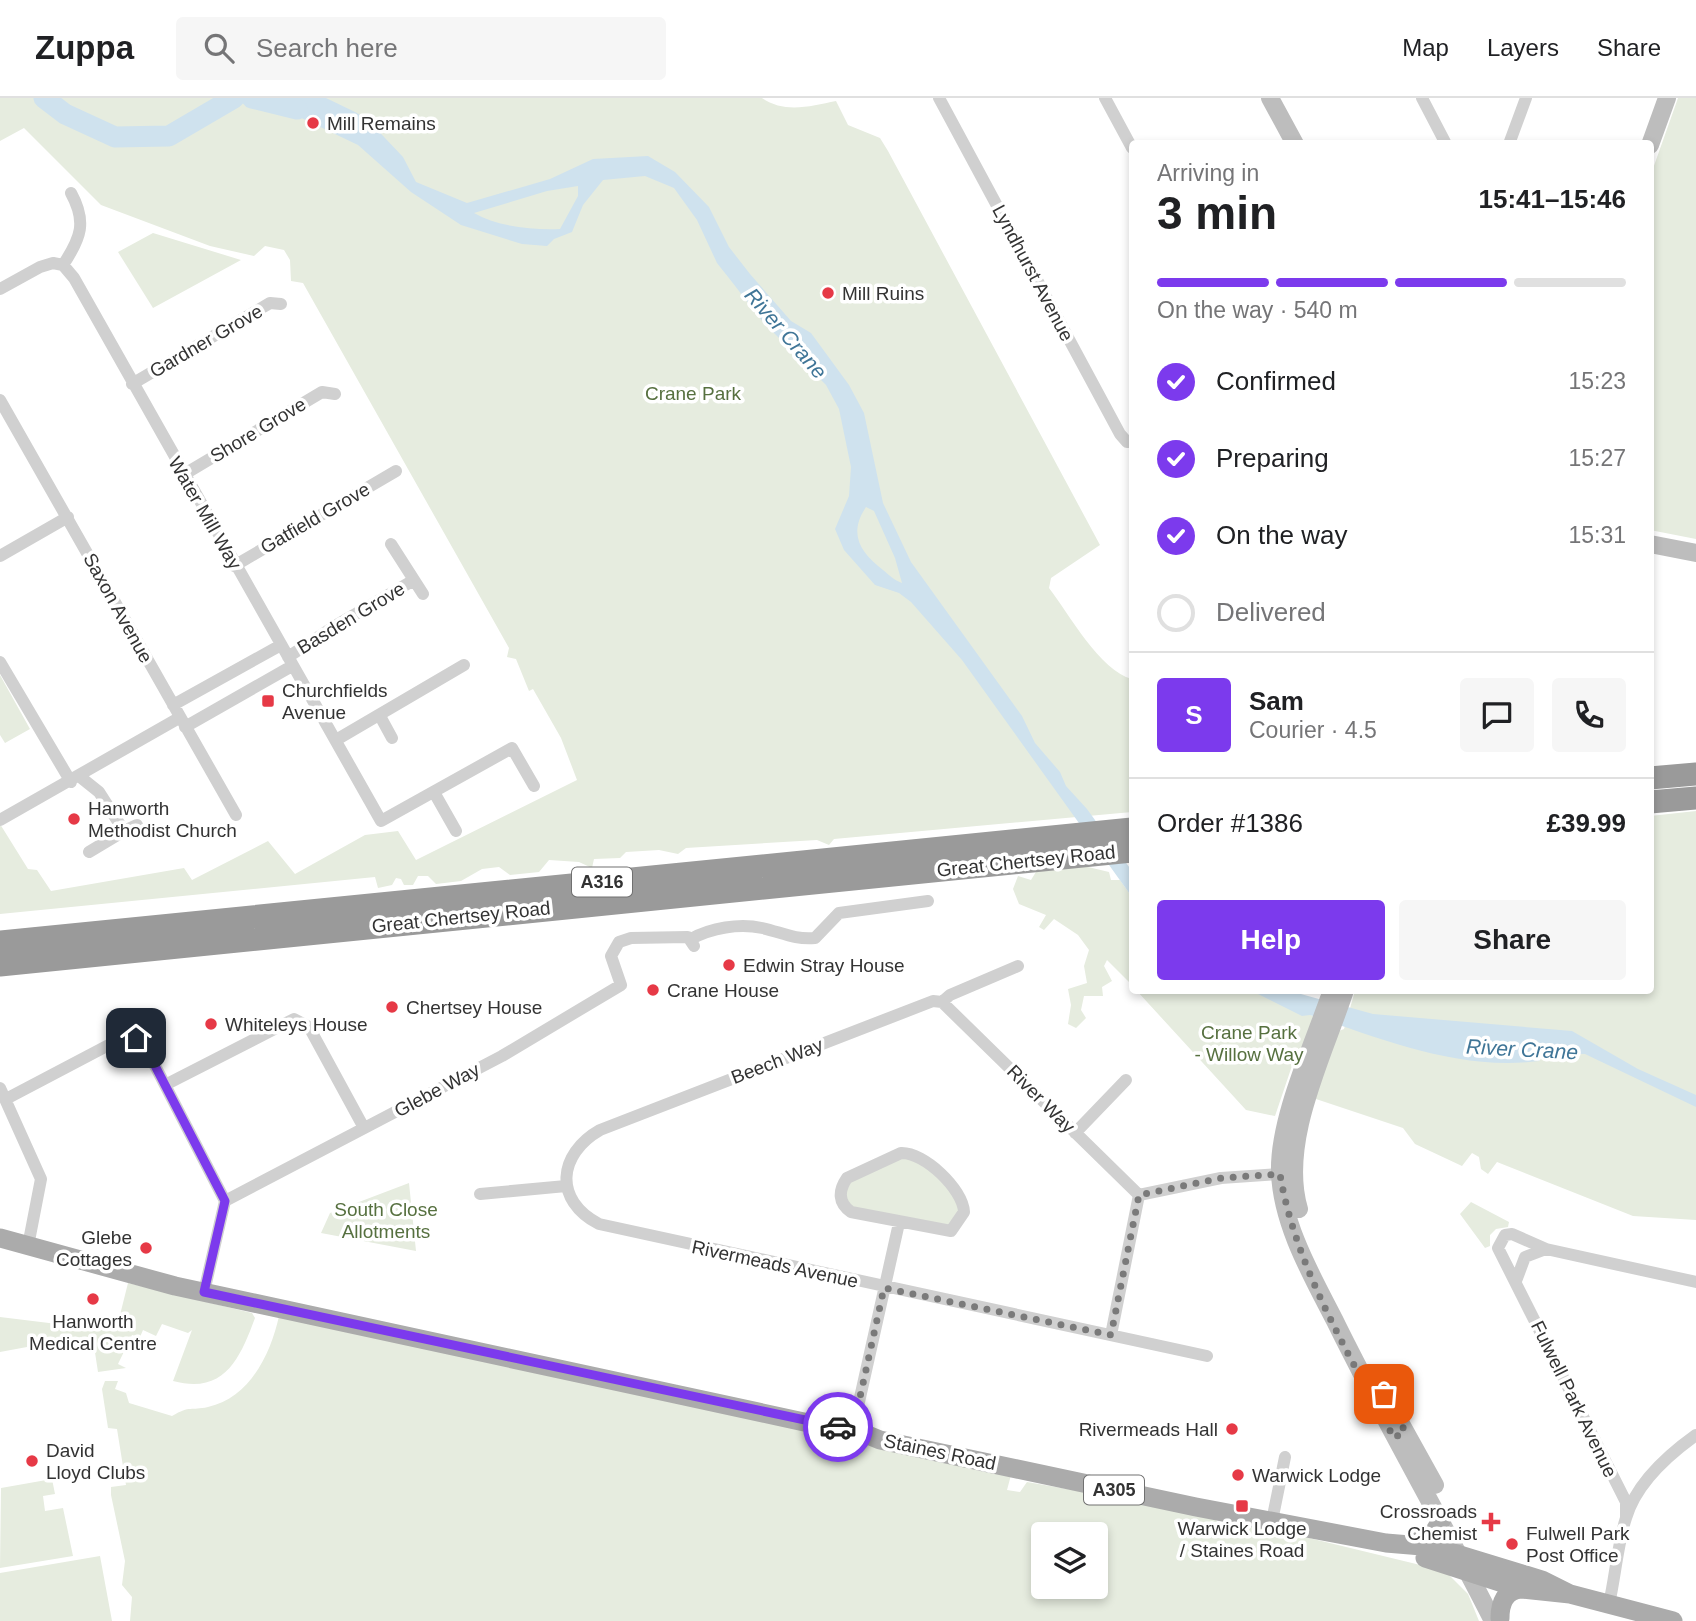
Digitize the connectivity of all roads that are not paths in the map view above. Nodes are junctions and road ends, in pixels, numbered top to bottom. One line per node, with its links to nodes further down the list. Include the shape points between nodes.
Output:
1 (939, 98): 19 (street, Lyndhurst Avenue, via 1120,434)
2 (1105, 98): 11 (street)
3 (1270, 98): 7 (main road)
4 (1422, 98): 8 (street)
5 (1526, 98): 9 (street)
6 (1667, 98): 10 (main road)
7 (1293, 140)
8 (1444, 140)
9 (1510, 140)
10 (1652, 140)
11 (1129, 142)
12 (71, 193): 13 (street, via 81,211 81,226)
13 (63, 265): 14 (street, via 40,267); 16 (street, Water Mill Way)
14 (0, 289)
15 (281, 304): 16 (street, Gardner Grove, via 270,303)
16 (132, 384): 21 (street, Water Mill Way)
17 (335, 394): 21 (street, Shore Grove, via 322,392)
18 (0, 400): 22 (street, Saxon Avenue)
19 (1129, 442)
20 (396, 471): 27 (street, Gatfield Grove)
21 (183, 475): 27 (street, Water Mill Way)
22 (68, 517): 26 (street); 34 (street, Saxon Avenue)
23 (391, 544): 28 (street, Basden Grove)
24 (1654, 545): 25 (main road)
25 (1696, 553)
26 (0, 556)
27 (234, 566): 30 (street, Water Mill Way)
28 (414, 580): 29 (street, Basden Grove); 31 (street, Basden Grove, via 335,626)
29 (422, 594)
30 (281, 645): 31 (street, Water Mill Way); 34 (street)
31 (290, 661): 36 (street); 38 (street, Water Mill Way)
32 (0, 662): 41 (street)
33 (464, 665): 35 (street)
34 (173, 705): 36 (street, Saxon Avenue)
35 (380, 716): 37 (street); 38 (street)
36 (182, 723): 41 (street); 46 (street, Saxon Avenue)
37 (392, 738)
38 (336, 740): 43 (street, Water Mill Way, via 381,821)
39 (1696, 774): 40 (highway)
40 (1654, 778)
41 (75, 779): 47 (street); 49 (street, via 99,792)
42 (534, 786): 43 (street, via 513,748)
43 (435, 794): 50 (street)
44 (1696, 799): 45 (highway)
45 (1654, 802)
46 (236, 815)
47 (0, 820)
48 (137, 825): 49 (street)
49 (124, 831): 53 (street)
50 (456, 831)
51 (1129, 837): 55 (highway, Great Chertsey Road / A316, via 1063,836)
52 (1129, 837): 58 (highway, Great Chertsey Road / A316, via 1082,856)
53 (89, 852)
54 (928, 901): 69 (street, Glebe Way, via 839,913 816,938 734,927 706,931 693,942 619,942 611,956 621,985 502,1056)
55 (141, 925): 56 (highway); 57 (highway, Great Chertsey Road / A316)
56 (0, 931)
57 (0, 942)
58 (36, 962): 59 (highway, Great Chertsey Road / A316); 61 (highway)
59 (0, 965)
60 (1018, 966): 64 (street, Beech Way)
61 (0, 973)
62 (1331, 994): 65 (main road)
63 (1344, 994): 65 (main road)
64 (942, 1002): 70 (street, River Way); 72 (street, Beech Way, via 933,1001 600,1129 571,1157)
65 (1318, 1051): 71 (main road, via 1302,1099)
66 (1126, 1080): 70 (street)
67 (165, 1085): 68 (street, via 142,1042 129,1036); 69 (street, via 294,1019 309,1027); 75 (street)
68 (3, 1093): 78 (street, via 41,1179)
69 (364, 1128): 75 (street, Glebe Way)
70 (1075, 1133): 74 (street, River Way)
71 (1287, 1174): 74 (street, via 1222,1178); 87 (main road, via 1304,1229)
72 (566, 1186): 73 (street); 82 (street, Rivermeads Avenue, via 584,1216 599,1224)
73 (480, 1194)
74 (1139, 1195): 84 (street)
75 (225, 1201): 83 (street)
76 (899, 1223): 76 (street, via 851,1212 844,1207 842,1186 860,1170 912,1153 933,1167 960,1197 964,1212 959,1223 944,1232); 82 (street)
77 (0, 1238): 78 (main road, A305)
78 (28, 1246): 83 (main road, A305)
79 (1546, 1249): 80 (street, via 1525,1258); 80 (street, Fulwell Park Avenue, via 1505,1235 1498,1248); 81 (street, Fulwell Park Avenue)
80 (1516, 1281): 90 (street, Fulwell Park Avenue, via 1626,1502)
81 (1696, 1282)
82 (884, 1288): 84 (street, Rivermeads Avenue); 86 (street)
83 (204, 1292): 86 (main road, Staines Road / A305)
84 (1111, 1335): 85 (street, Rivermeads Avenue)
85 (1207, 1356)
86 (853, 1429): 92 (main road, Staines Road / A305, via 880,1440)
87 (1399, 1435): 91 (main road); 95 (main road)
88 (1693, 1442): 90 (street, via 1657,1469)
89 (1285, 1457): 92 (street)
90 (1626, 1517): 98 (street)
91 (1441, 1519): 93 (main road, via 1431,1537); 95 (main road)
92 (1272, 1521): 94 (main road, Staines Road / A305)
93 (1413, 1543): 94 (main road, Staines Road / A305); 95 (main road, Staines Road / A305)
94 (1392, 1544): 95 (main road, Staines Road / A305)
95 (1474, 1568): 96 (main road, Staines Road / A305); 97 (main road, Staines Road / A305, via 1542,1580); 99 (main road)
96 (1521, 1589): 97 (main road, Staines Road / A305); 99 (main road, via 1505,1597)
97 (1570, 1594): 98 (main road, Staines Road / A305)
98 (1609, 1604): 100 (main road, Staines Road / A305)
99 (1498, 1620)
100 (1673, 1621)

